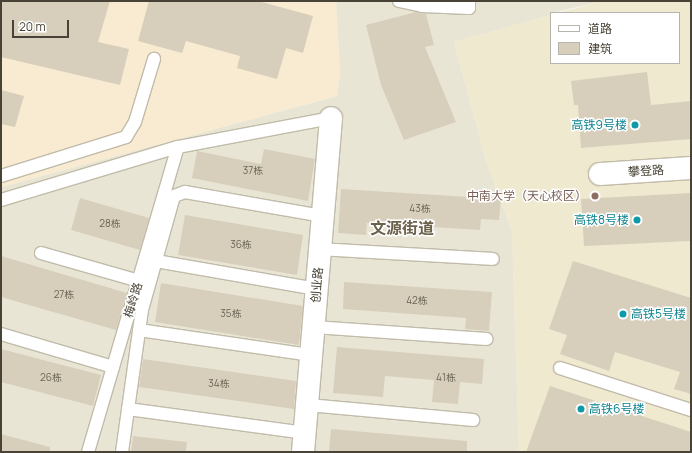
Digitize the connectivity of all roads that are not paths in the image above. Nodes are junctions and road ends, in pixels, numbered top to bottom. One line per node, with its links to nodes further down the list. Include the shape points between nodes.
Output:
1 (399, 1): 2 (lane, via 422,6 469,8)
2 (469, 1)
3 (154, 59): 8 (lane, via 135,122 126,137)
4 (331, 118): 5 (lane); 10 (street, 创业路)
5 (178, 147): 9 (lane); 15 (lane, 梅岭路)
6 (691, 168): 7 (street, 攀登路)
7 (600, 174)
8 (1, 176)
9 (1, 200)
10 (323, 216): 11 (street, 创业路); 14 (lane, via 178,192 174,196)
11 (320, 249): 13 (lane); 16 (street, 创业路)
12 (41, 253): 15 (lane)
13 (493, 260)
14 (156, 261): 16 (lane); 18 (lane)
15 (139, 281): 22 (lane, 梅岭路)
16 (317, 289): 17 (street, 创业路)
17 (314, 327): 20 (lane); 21 (street, 创业路)
18 (139, 330): 21 (lane); 25 (lane)
19 (1, 334): 22 (lane)
20 (487, 339)
21 (312, 356): 24 (street, 创业路)
22 (113, 367): 29 (lane, 梅岭路)
23 (560, 368): 26 (lane)
24 (308, 405): 27 (lane); 28 (street, 创业路)
25 (128, 409): 28 (lane); 30 (lane)
26 (691, 410)
27 (473, 420)
28 (304, 442)
29 (88, 452)
30 (122, 452)

